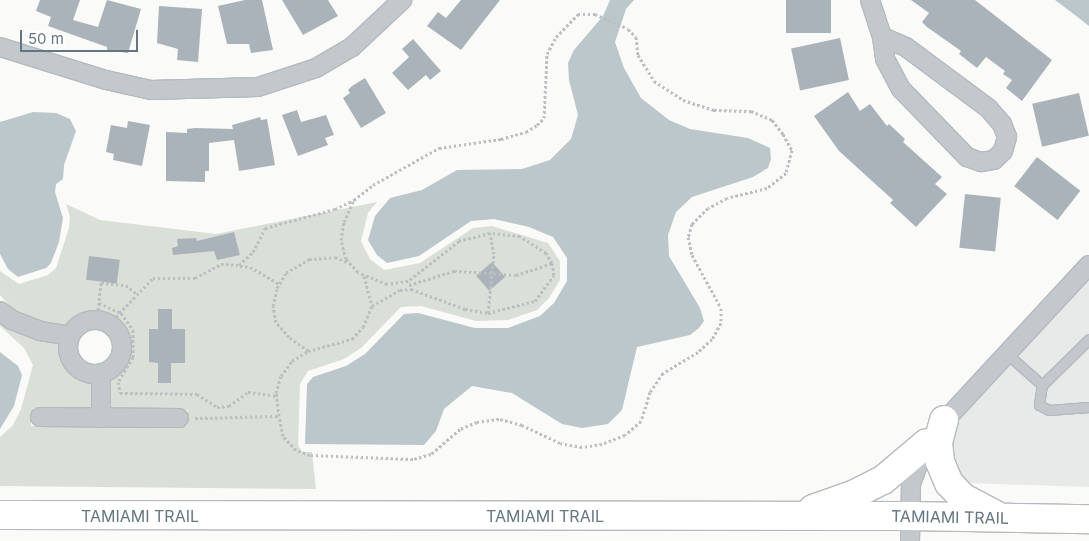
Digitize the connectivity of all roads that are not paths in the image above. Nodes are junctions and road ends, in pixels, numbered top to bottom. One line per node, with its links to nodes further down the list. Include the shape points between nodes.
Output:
1 (402, 0): 4 (street, via 352,47 316,68 258,87 151,90 106,80)
2 (870, 0): 3 (street)
3 (882, 36): 3 (street, via 885,59 902,89 967,157 981,162 994,160 1003,151 1007,137 1002,124 988,108 906,47)
4 (0, 47)
5 (1089, 265): 9 (street)
6 (0, 310): 7 (street, via 12,320 40,331)
7 (70, 336): 10 (street, via 69,352 77,367); 10 (street, via 81,324 106,315 120,338 120,356 116,364)
8 (1089, 339): 11 (lane)
9 (1006, 353): 11 (lane); 16 (street)
10 (101, 373): 14 (street)
11 (1042, 386): 12 (lane, via 1039,405 1049,410)
12 (1089, 407)
13 (40, 417): 14 (street)
14 (101, 418): 15 (street)
15 (179, 418)
16 (944, 420): 17 (street); 20 (main road, via 938,442 940,462 948,483 962,497)
17 (927, 443): 19 (main road, via 883,480 855,494); 22 (street, via 911,484)
18 (0, 515): 19 (main road, TAMIAMI TRAIL)
19 (792, 516): 22 (main road, TAMIAMI TRAIL)
20 (1002, 518): 21 (main road, TAMIAMI TRAIL); 22 (main road, TAMIAMI TRAIL)
21 (1089, 520)
22 (909, 528)

